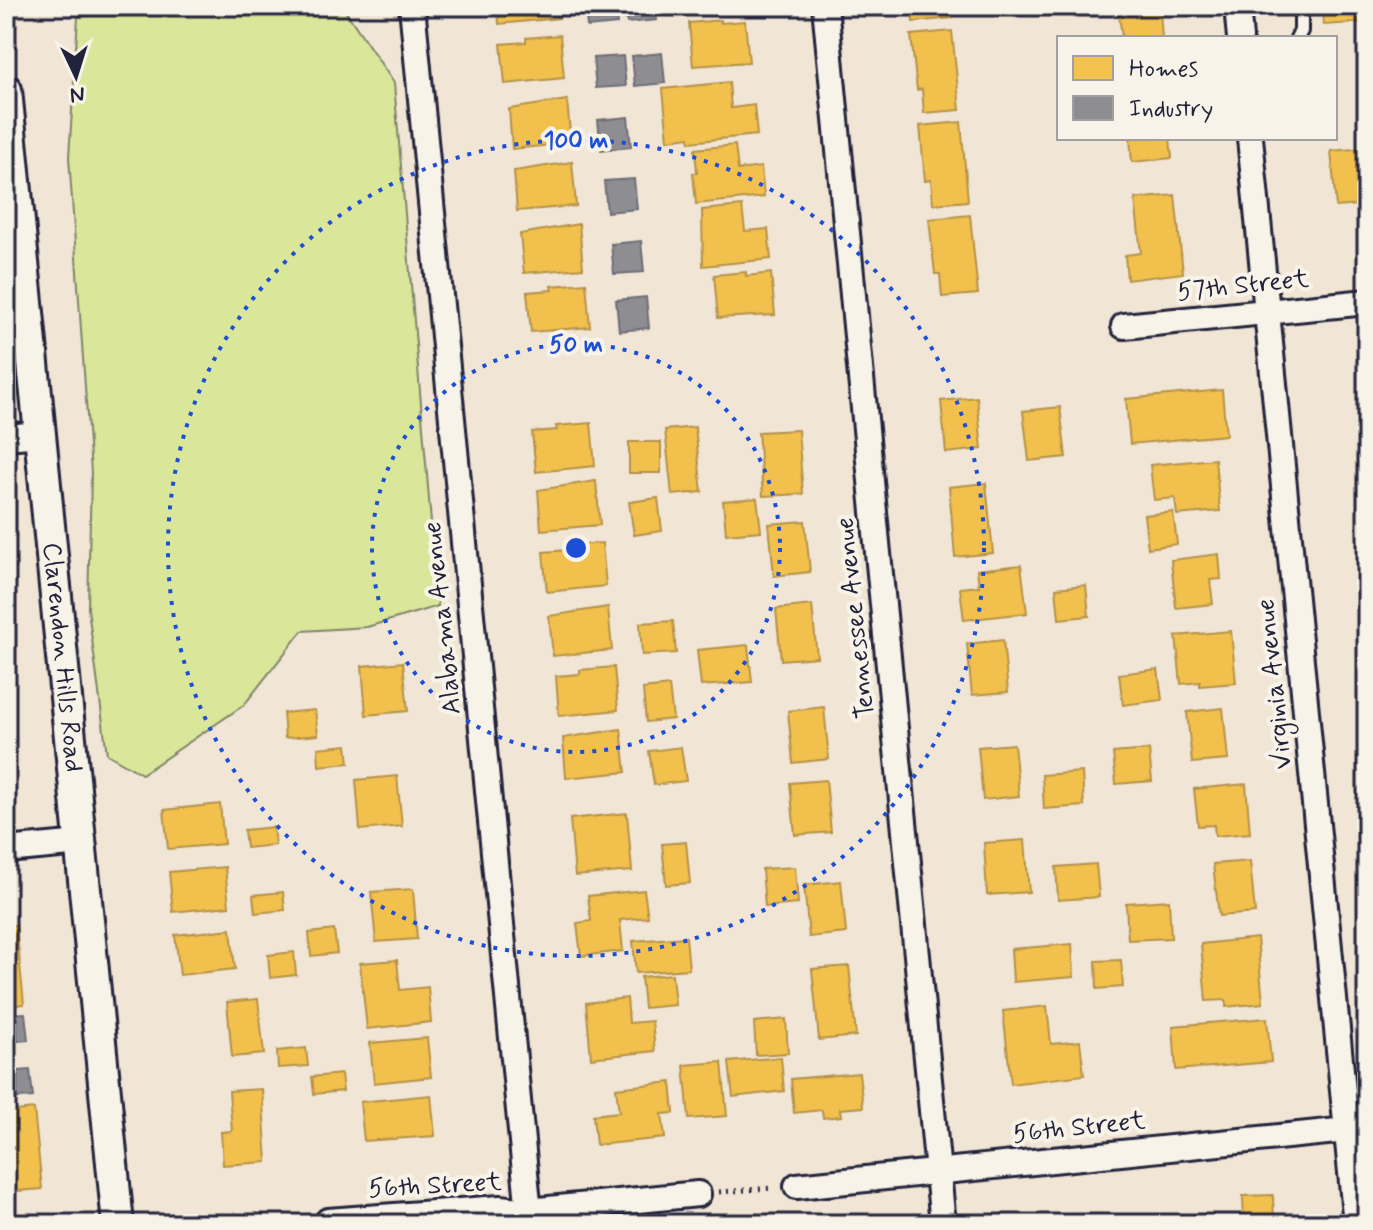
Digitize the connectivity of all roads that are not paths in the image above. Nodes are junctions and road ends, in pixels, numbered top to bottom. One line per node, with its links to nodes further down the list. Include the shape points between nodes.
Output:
1 (412, 6): 20 (street, Alabama Avenue)
2 (825, 6): 17 (street, Tennessee Avenue)
3 (1237, 6): 5 (street)
4 (1301, 6): 6 (lane)
5 (1240, 36)
6 (1298, 36)
7 (6, 90): 12 (street, Clarendon Hills Road)
8 (1250, 140): 10 (street, Virginia Avenue)
9 (1367, 302): 10 (street, 57th Street)
10 (1267, 312): 11 (street, 57th Street); 16 (street, Virginia Avenue)
11 (1124, 326)
12 (40, 434): 13 (street); 14 (street, Clarendon Hills Road)
13 (6, 437)
14 (81, 843): 15 (street); 22 (street, Clarendon Hills Road)
15 (6, 850)
16 (1357, 1129): 17 (street, 56th Street); 24 (street, Virginia Avenue)
17 (938, 1170): 18 (street, 56th Street); 23 (street, Tennessee Avenue)
18 (797, 1186)
19 (698, 1194): 20 (street, 56th Street)
20 (530, 1217): 21 (street, 56th Street, via 500,1208)
21 (328, 1221)
22 (118, 1224)
23 (943, 1224)
24 (1356, 1224)

